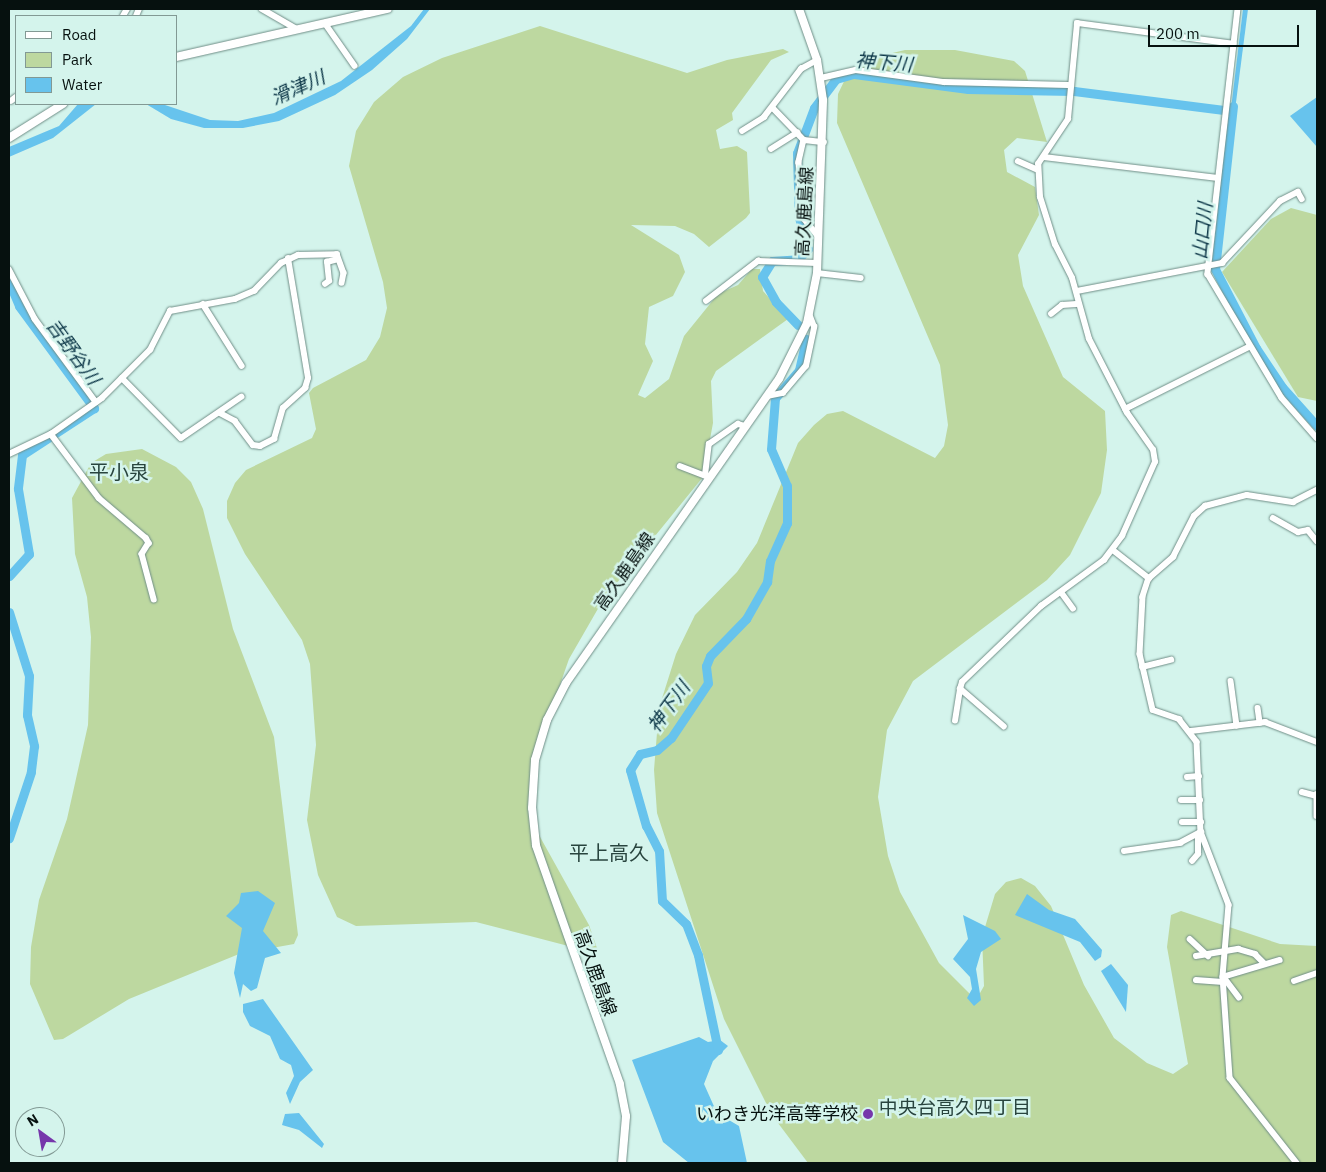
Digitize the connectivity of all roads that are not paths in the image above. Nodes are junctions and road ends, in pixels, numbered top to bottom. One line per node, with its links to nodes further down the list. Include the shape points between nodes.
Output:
1 (262, 9): 6 (street)
2 (388, 9): 5 (main road)
3 (799, 9): 9 (main road, 高久鹿島線)
4 (1238, 9): 7 (street)
5 (325, 23): 6 (main road); 10 (street)
6 (296, 30): 8 (main road)
7 (1234, 44): 12 (street, via 1077,23); 25 (street)
8 (178, 57)
9 (817, 60): 11 (main road, 高久鹿島線); 16 (street, via 801,69)
10 (355, 66)
11 (822, 82): 12 (street, via 856,70 944,82); 20 (main road, 高久鹿島線)
12 (1068, 89): 22 (street, via 1066,127)
13 (15, 98): 14 (street)
14 (10, 101)
15 (60, 105): 19 (main road)
16 (773, 108): 17 (street); 18 (street)
17 (742, 131)
18 (801, 137): 20 (street); 21 (street); 27 (street, via 802,216)
19 (9, 138)
20 (824, 142): 27 (main road, 高久鹿島線)
21 (771, 149)
22 (1044, 157): 24 (street); 25 (street)
23 (1018, 161): 24 (street)
24 (1036, 169): 37 (street, via 1046,220)
25 (1218, 178): 31 (street)
26 (1302, 199): 31 (street, via 1298,192 1280,201 1262,224 1220,263)
27 (819, 237): 30 (main road, 高久鹿島線)
28 (288, 259): 29 (street, via 319,252 337,254); 39 (street, via 254,291 235,299); 50 (street, via 308,378 305,388 283,408 274,439 260,446 253,445 235,421)
29 (338, 259): 35 (street, via 344,273); 36 (street, via 327,262 329,281)
30 (817, 263): 33 (main road, 高久鹿島線); 38 (street, via 752,264)
31 (1208, 263): 37 (street); 43 (street, via 1211,282)
32 (9, 269): 48 (street, via 35,319)
33 (817, 273): 34 (street); 41 (main road, 高久鹿島線)
34 (861, 278)
35 (342, 283)
36 (324, 284)
37 (1077, 291): 40 (street)
38 (706, 301)
39 (203, 304): 44 (street); 45 (street, via 170,311 150,350)
40 (1076, 304): 42 (street, via 1062,305); 49 (street)
41 (809, 314): 46 (main road, 高久鹿島線); 46 (street, via 814,327 806,366)
42 (1052, 314)
43 (1249, 347): 49 (street); 53 (street, via 1282,398)
44 (242, 366)
45 (122, 378): 48 (street); 50 (street, via 181,438)
46 (773, 396): 51 (main road, 高久鹿島線)
47 (241, 397): 50 (street)
48 (93, 404): 52 (street)
49 (1125, 409): 60 (street, via 1153,450 1155,462)
50 (220, 413)
51 (745, 426): 56 (main road, 高久鹿島線); 56 (street, via 738,424 709,444)
52 (53, 436): 54 (street); 63 (street, via 106,504 146,538 149,543 142,554)
53 (1317, 438)
54 (9, 454)
55 (680, 466): 56 (street)
56 (707, 476): 99 (main road, 高久鹿島線, via 566,684 546,720 535,760 532,808 536,845 620,1084 626,1116)
57 (1317, 490): 61 (street, via 1293,502 1247,495 1205,506 1194,516 1173,557)
58 (1273, 518): 59 (street, via 1298,532 1308,530)
59 (1317, 541)
60 (1113, 550): 61 (street); 62 (street)
61 (1149, 578): 66 (street, via 1143,597)
62 (1062, 593): 64 (street); 68 (street, via 1005,638 962,682)
63 (154, 599)
64 (1073, 608)
65 (1171, 660): 66 (street)
66 (1142, 667): 74 (street, via 1153,710 1174,716)
67 (1231, 681): 72 (street)
68 (960, 689): 70 (street); 73 (street)
69 (1258, 708): 71 (street)
70 (955, 721)
71 (1260, 723): 72 (street); 75 (street)
72 (1237, 726): 74 (street)
73 (1004, 727)
74 (1190, 731): 76 (street, via 1197,742)
75 (1317, 742)
76 (1200, 776): 77 (street); 81 (street)
77 (1187, 777)
78 (1302, 792): 79 (street)
79 (1317, 795): 82 (street)
80 (1181, 800): 81 (street)
81 (1200, 800): 84 (street)
82 (1317, 816)
83 (1182, 822): 84 (street)
84 (1201, 822): 85 (street)
85 (1199, 833): 86 (street, via 1180,843); 87 (street, via 1198,854); 89 (street, via 1227,894)
86 (1124, 851)
87 (1192, 860)
88 (1190, 939): 91 (street)
89 (1225, 955): 91 (street); 93 (street, via 1245,951); 96 (street)
90 (1196, 956): 91 (street)
91 (1208, 956)
92 (1280, 960): 93 (street)
93 (1264, 964): 96 (street)
94 (1317, 973): 97 (street)
95 (1196, 980): 96 (street)
96 (1223, 980): 98 (street); 100 (street, via 1230,1078)
97 (1294, 981)
98 (1239, 998)
99 (622, 1163)
100 (1297, 1163)

